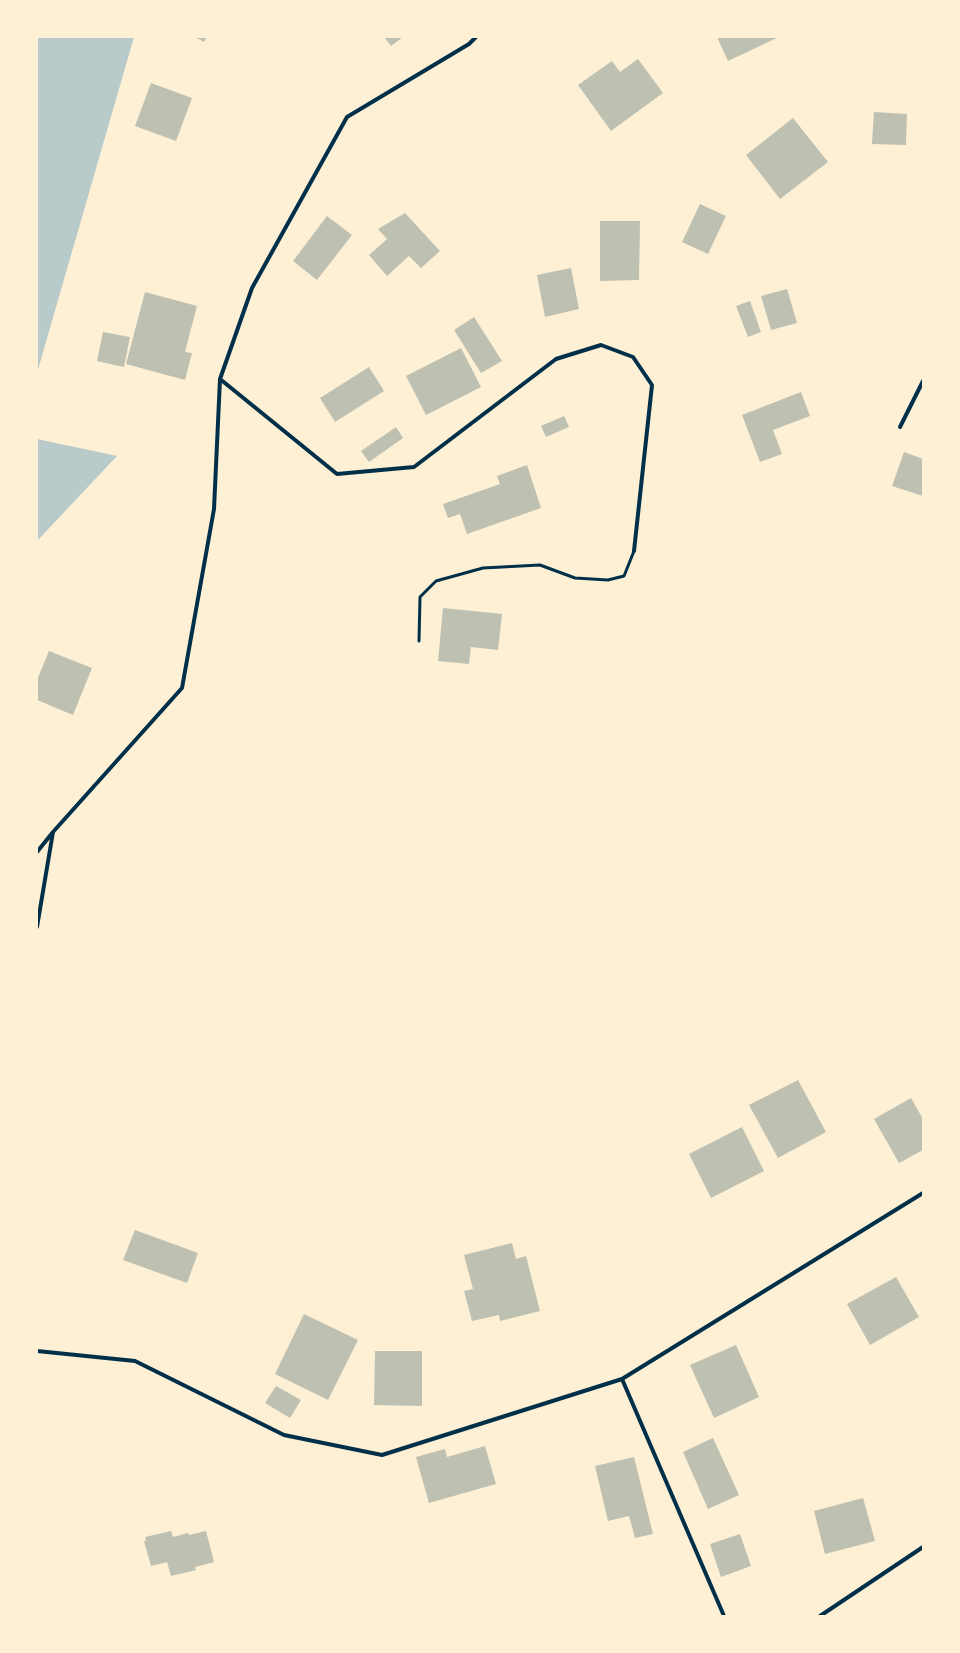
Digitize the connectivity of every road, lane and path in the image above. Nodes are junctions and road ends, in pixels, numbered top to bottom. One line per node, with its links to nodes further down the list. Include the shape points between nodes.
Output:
1 (476, 37): 2 (street, via 469,44 348,117 252,288)
2 (220, 379): 5 (street, via 337,474 414,467 556,359 601,345 633,357 652,385); 7 (street, via 214,509 182,688)
3 (923, 381): 4 (street)
4 (900, 427)
5 (634, 551): 6 (lane, via 624,576 608,580 575,578 540,565 483,568 436,581 420,597)
6 (419, 641)
7 (53, 832): 8 (street); 9 (street)
8 (37, 852)
9 (37, 927)
10 (923, 1194): 12 (street)
11 (37, 1351): 12 (street, via 135,1361 284,1435 382,1455)
12 (622, 1379): 14 (street)
13 (923, 1547): 15 (street)
14 (724, 1616)
15 (820, 1616)

